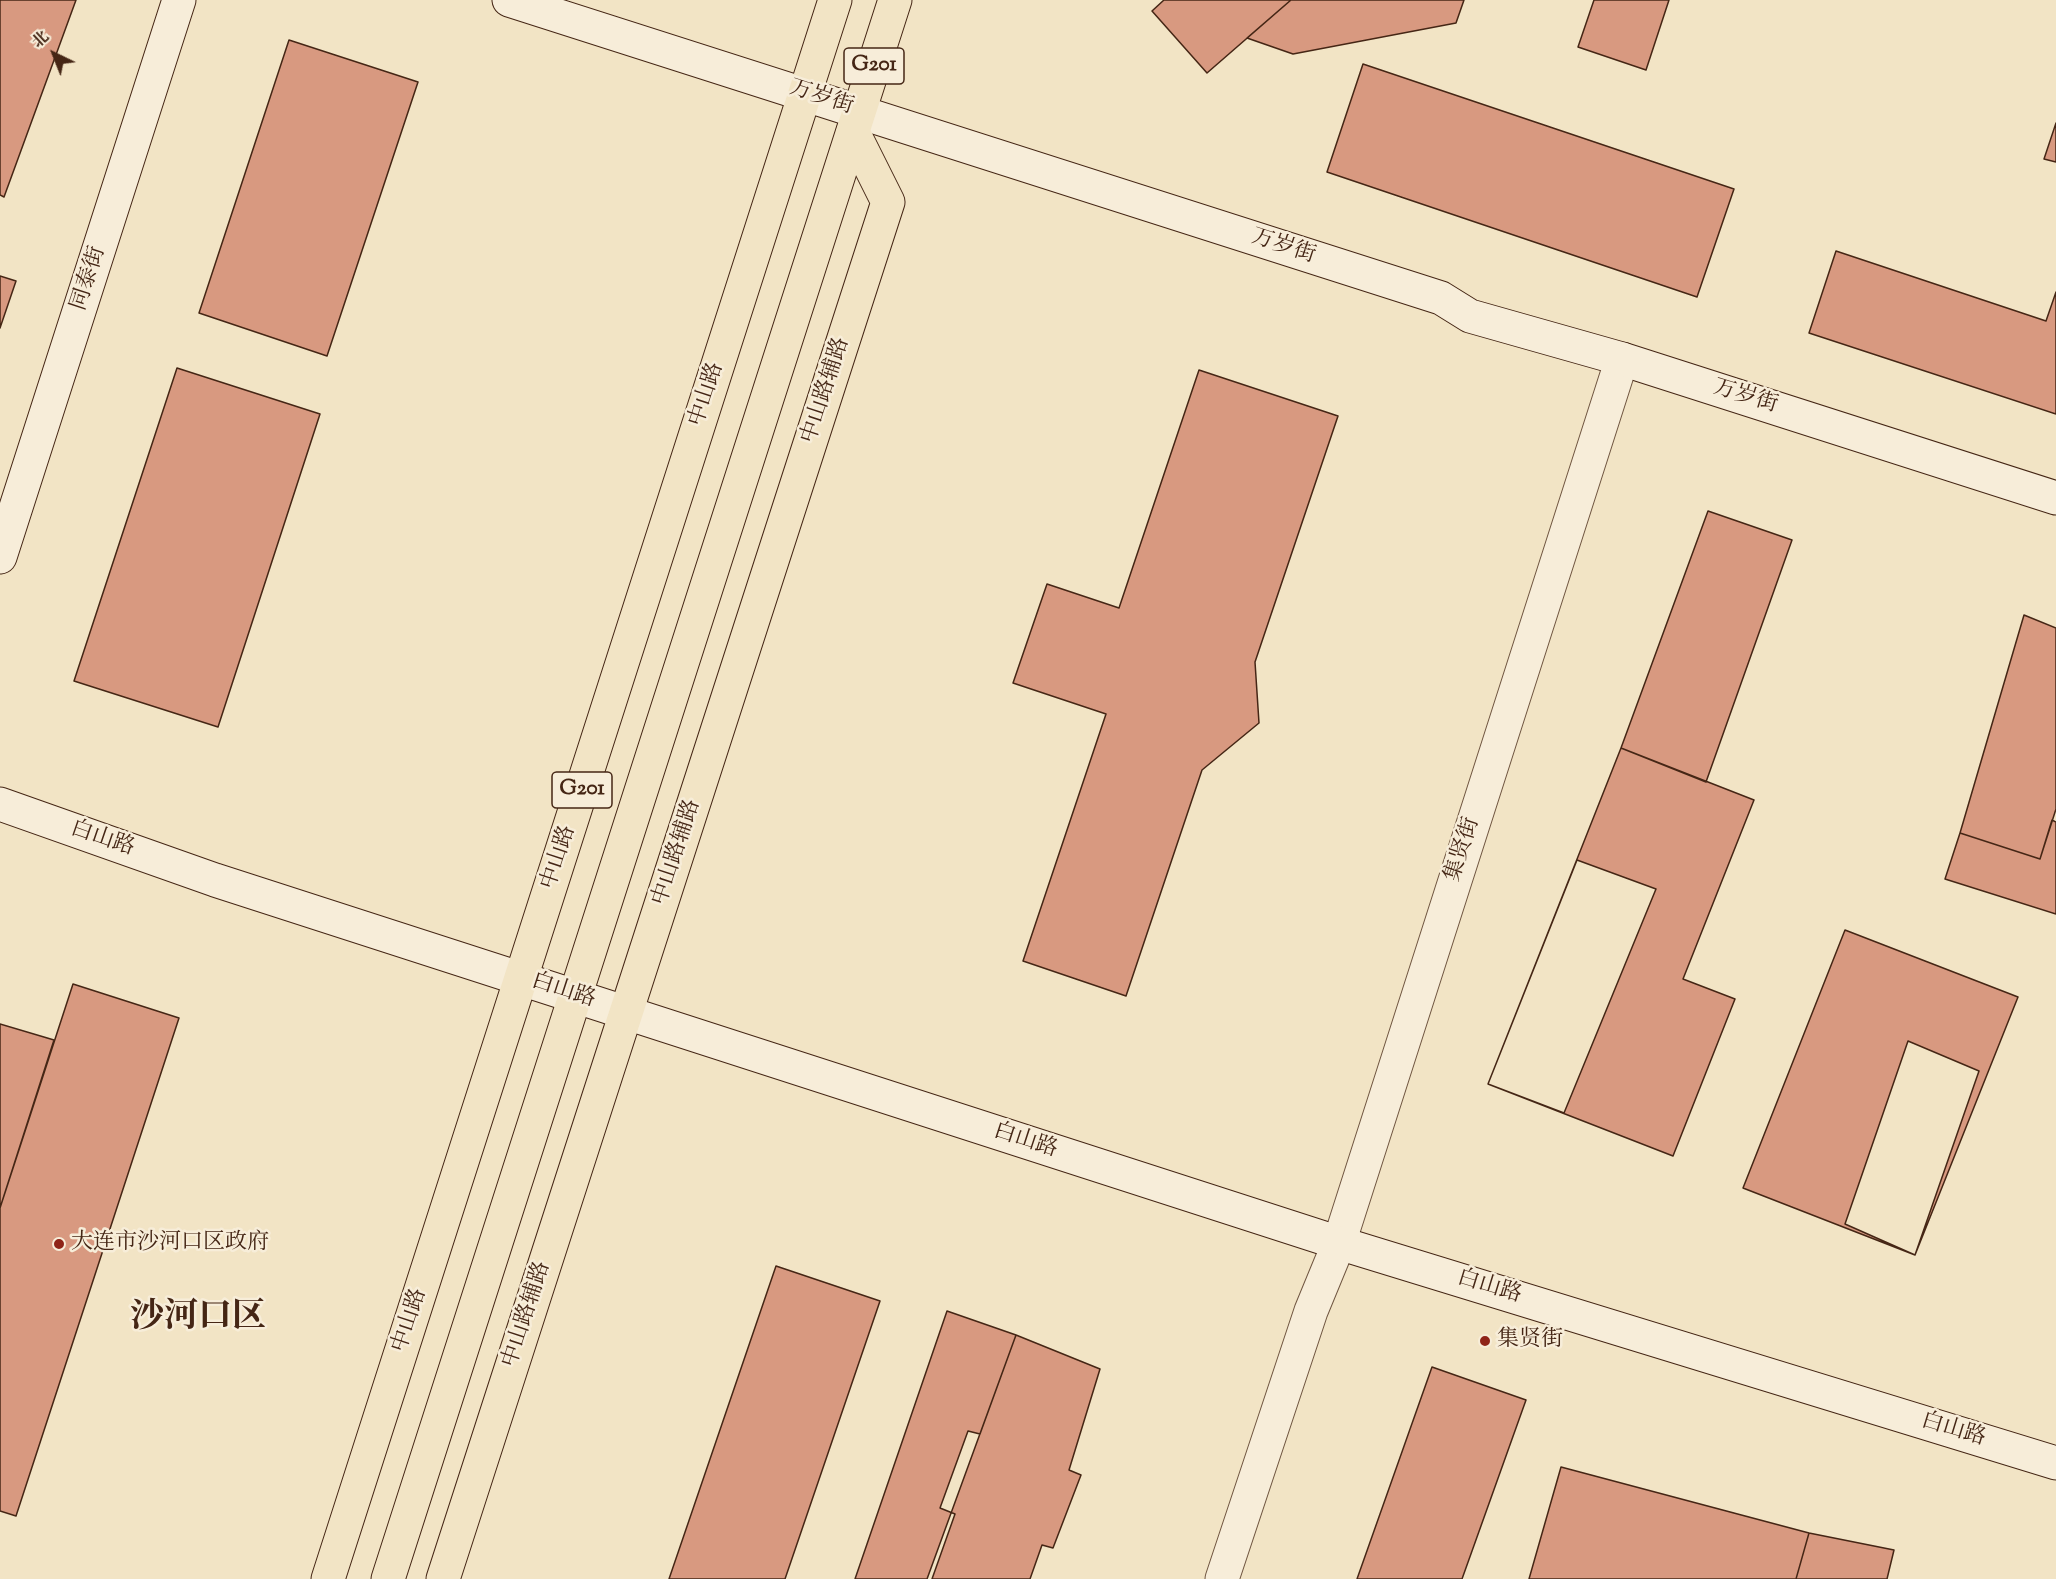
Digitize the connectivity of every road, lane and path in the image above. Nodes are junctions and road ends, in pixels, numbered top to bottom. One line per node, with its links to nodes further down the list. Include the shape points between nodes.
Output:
1 (179, 0): 9 (street, 同泰街)
2 (509, 0): 5 (street, 万岁街)
3 (835, 0): 5 (main road, 中山路 / G201)
4 (895, 0): 6 (main road, G201)
5 (805, 95): 6 (street, 万岁街); 11 (main road, 中山路 / G201)
6 (856, 122): 7 (street, 万岁街, via 1441,298 1470,316); 12 (main road, G201); 13 (main road, 中山路辅路, via 888,202)
7 (1622, 359): 8 (street, 万岁街); 14 (street, 集贤街)
8 (2056, 498)
9 (0, 557)
10 (0, 804): 11 (street, 白山路, via 215,880)
11 (521, 979): 12 (street, 白山路); 16 (main road, 中山路 / G201)
12 (576, 996): 13 (street, 白山路); 17 (main road, G201)
13 (626, 1013): 14 (street, 白山路); 18 (main road, 中山路辅路)
14 (1339, 1243): 15 (street, 白山路); 19 (street, 集贤街, via 1311,1311)
15 (2056, 1463)
16 (328, 1579)
17 (388, 1579)
18 (443, 1579)
19 (1222, 1579)

